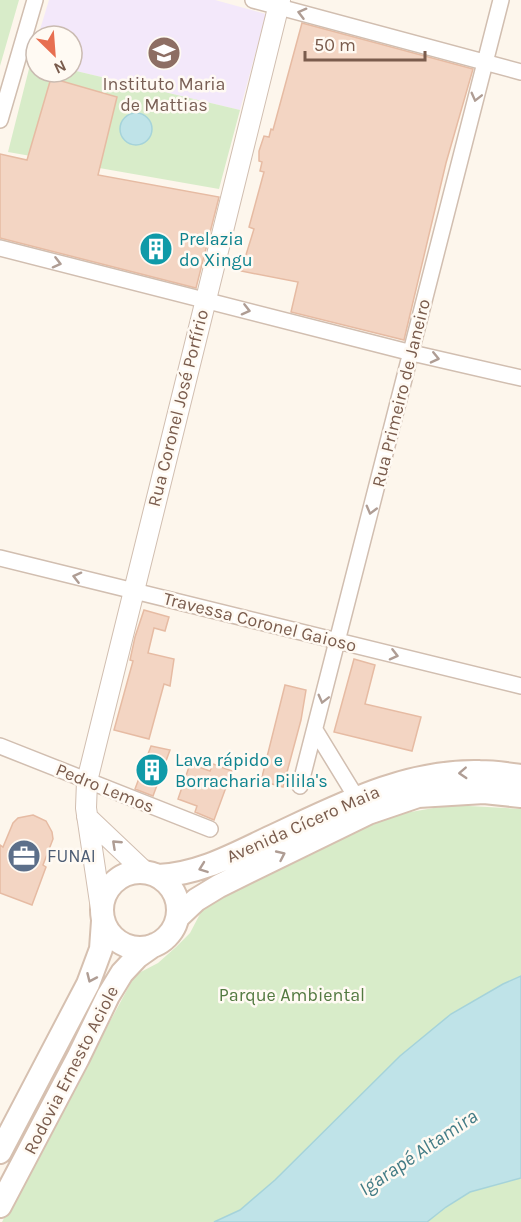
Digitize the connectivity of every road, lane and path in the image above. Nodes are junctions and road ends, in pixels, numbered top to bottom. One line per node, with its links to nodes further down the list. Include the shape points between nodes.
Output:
1 (35, 0): 7 (street)
2 (254, 0): 4 (street)
3 (501, 0): 5 (street, Rua Primeiro de Janeiro)
4 (279, 3): 5 (street, one-way to 4); 9 (street, Rua Coronel José Porfírio)
5 (485, 63): 6 (street); 10 (street, Rua Primeiro de Janeiro, one-way to 10)
6 (521, 72)
7 (0, 120)
8 (0, 248): 9 (street, one-way to 9)
9 (204, 300): 10 (street, one-way to 10); 13 (street, Rua Coronel José Porfírio)
10 (412, 353): 11 (street, one-way to 11); 14 (street, Rua Primeiro de Janeiro, one-way to 14)
11 (521, 378)
12 (0, 558): 13 (street, Travessa Coronel Gaioso, one-way to 12)
13 (133, 591): 14 (street, Travessa Coronel Gaioso); 19 (street, Rua Coronel José Porfírio)
14 (337, 641): 15 (street, Travessa Coronel Gaioso, one-way to 15); 16 (street, Rua Primeiro de Janeiro, one-way to 16)
15 (521, 686)
16 (315, 730): 20 (street, Rua Primeiro de Janeiro); 22 (street)
17 (0, 746): 19 (street, Pedro Lemos)
18 (521, 776): 22 (main road, Avenida Cícero Maia, one-way to 22, via 450,773 395,783)
19 (87, 782): 23 (street, Rua Coronel José Porfírio); 24 (street, Pedro Lemos)
20 (300, 786)
21 (521, 796): 27 (main road, Avenida Cícero Maia, one-way to 21, via 219,886 368,813 418,796 484,792)
22 (356, 797): 25 (main road, Avenida Cícero Maia, one-way to 25, via 208,867 174,875)
23 (87, 817): 25 (street, one-way to 23); 26 (street, Rua Coronel José Porfírio)
24 (210, 829)
25 (151, 874): 26 (main road, via 126,874 110,885); 27 (main road, via 168,883 178,905)
26 (102, 915): 28 (main road, via 108,932 117,941 129,947); 29 (main road, Rodovia Ernesto Aciole, one-way to 29, via 101,949 88,984)
27 (177, 917): 28 (main road, via 165,939)
28 (154, 945): 30 (main road, Rodovia Ernesto Aciole, via 122,973 108,996)
29 (0, 1152)
30 (0, 1206)

